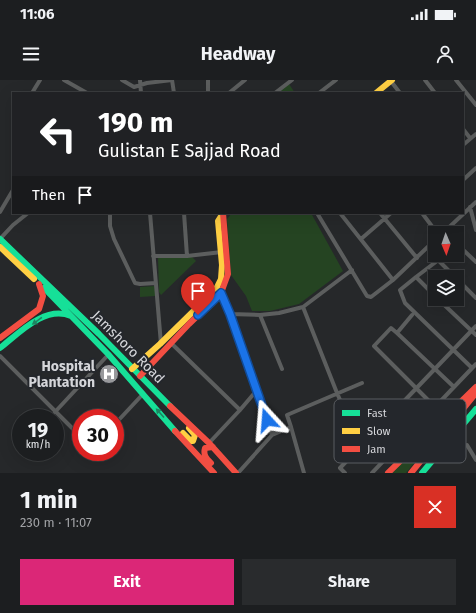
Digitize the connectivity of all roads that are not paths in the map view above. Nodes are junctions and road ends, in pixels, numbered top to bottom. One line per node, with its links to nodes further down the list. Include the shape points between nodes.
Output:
1 (40, 80): 14 (street)
2 (64, 80): 15 (street)
3 (122, 80): 13 (street, via 134,87)
4 (140, 80): 13 (street)
5 (172, 80): 13 (street, via 147,82); 17 (street)
6 (208, 80): 18 (street)
7 (245, 80): 19 (street)
8 (292, 80): 20 (street)
9 (336, 80): 21 (street)
10 (391, 80): 22 (main road); 23 (street)
11 (425, 80): 24 (street)
12 (456, 80): 25 (street)
13 (140, 86): 16 (street)
14 (33, 92)
15 (84, 92)
16 (141, 92)
17 (174, 92)
18 (208, 92)
19 (230, 92)
20 (276, 92)
21 (320, 92)
22 (377, 92)
23 (399, 92)
24 (434, 92)
25 (476, 105)
26 (464, 130): 28 (street)
27 (476, 134): 28 (street)
28 (470, 138): 29 (street)
29 (464, 144)
30 (476, 168): 31 (street)
31 (464, 179)
32 (12, 192): 35 (street)
33 (476, 202): 34 (street)
34 (470, 207): 36 (street); 51 (street)
35 (0, 212)
36 (464, 213)
37 (27, 214): 52 (street)
38 (110, 214): 70 (street, via 114,240 135,283)
39 (150, 214): 59 (street)
40 (184, 214): 60 (street)
41 (223, 214): 57 (main road)
42 (318, 214): 66 (street)
43 (341, 214): 53 (street)
44 (381, 214): 48 (street)
45 (390, 214): 48 (street)
46 (423, 214): 49 (street)
47 (463, 214): 50 (street)
48 (384, 219): 53 (street); 61 (street)
49 (432, 226)
50 (450, 226)
51 (476, 230)
52 (0, 239): 96 (main road, Jamshoro Road)
53 (361, 239): 69 (street)
54 (428, 247): 61 (street)
55 (0, 248): 71 (main road, Jamshoro Road)
56 (464, 251): 62 (street)
57 (224, 252): 60 (street); 74 (main road, via 228,274); 88 (main road, via 221,279 216,289)
58 (476, 255): 62 (street)
59 (153, 256): 60 (street); 70 (street)
60 (187, 256)
61 (417, 258): 69 (street)
62 (472, 258): 65 (street)
63 (435, 262): 68 (street)
64 (440, 262): 67 (street)
65 (476, 262)
66 (352, 270): 69 (street, via 368,297); 77 (street)
67 (448, 270)
68 (416, 277): 73 (street); 91 (street, via 400,290 405,303)
69 (393, 280)
70 (156, 283): 88 (street)
71 (39, 284): 81 (main road, Jamshoro Road); 86 (main road, via 43,296 39,309)
72 (464, 286): 75 (street)
73 (428, 289)
74 (221, 293): 78 (street); 87 (main road)
75 (476, 298)
76 (445, 306): 83 (street)
77 (303, 307): 79 (street, via 279,314); 105 (street)
78 (230, 314): 79 (street); 104 (street)
79 (260, 315): 97 (street)
80 (412, 315): 84 (street)
81 (73, 317): 89 (main road, one-way to 89, via 60,313 49,314); 92 (main road, Jamshoro Road)
82 (476, 326): 83 (street)
83 (471, 331): 85 (street); 91 (street)
84 (396, 333): 98 (street); 103 (street, via 391,328 374,346)
85 (476, 335)
86 (0, 338)
87 (171, 343): 90 (main road); 118 (street)
88 (160, 344): 90 (street); 96 (main road)
89 (0, 348)
90 (165, 349): 99 (main road)
91 (453, 350): 95 (street); 98 (street)
92 (108, 355): 107 (main road, Jamshoro Road); 116 (street)
93 (0, 356): 115 (street)
94 (476, 364): 95 (street)
95 (472, 368): 101 (street)
96 (132, 369): 99 (main road, Jamshoro Road)
97 (282, 369)
98 (434, 369): 101 (street); 103 (street)
99 (140, 376): 114 (main road, Jamshoro Road)
100 (362, 383): 105 (street)
101 (454, 387): 111 (street)
102 (476, 387): 112 (main road)
103 (416, 388): 109 (street); 110 (street)
104 (257, 390): 118 (street); 125 (street)
105 (337, 393): 108 (street); 123 (street, via 287,415)
106 (476, 393): 113 (main road)
107 (143, 394): 119 (street); 122 (main road, Jamshoro Road, one-way to 107)
108 (340, 399)
109 (406, 399)
110 (427, 399)
111 (443, 399)
112 (464, 399)
113 (466, 405)
114 (170, 406): 122 (main road, via 195,438 191,441); 126 (main road, Jamshoro Road)
115 (52, 409)
116 (58, 409)
117 (476, 409): 121 (main road)
118 (240, 410): 126 (street)
119 (124, 414)
120 (64, 421): 124 (street)
121 (466, 421)
122 (170, 425): 134 (main road, Jamshoro Road)
123 (291, 427): 125 (street); 137 (street)
124 (72, 428)
125 (272, 435): 136 (street)
126 (211, 445): 135 (main road, via 205,448 204,456); 136 (main road, Jamshoro Road)
127 (467, 445): 128 (street)
128 (476, 460)
129 (345, 463): 138 (street, via 340,468)
130 (382, 463): 139 (street)
131 (398, 463): 140 (main road)
132 (419, 463): 141 (main road)
133 (430, 463): 142 (main road)
134 (214, 473)
135 (219, 473)
136 (237, 473)
137 (304, 473)
138 (345, 473)
139 (372, 473)
140 (388, 473)
141 (411, 473)
142 (422, 473)

